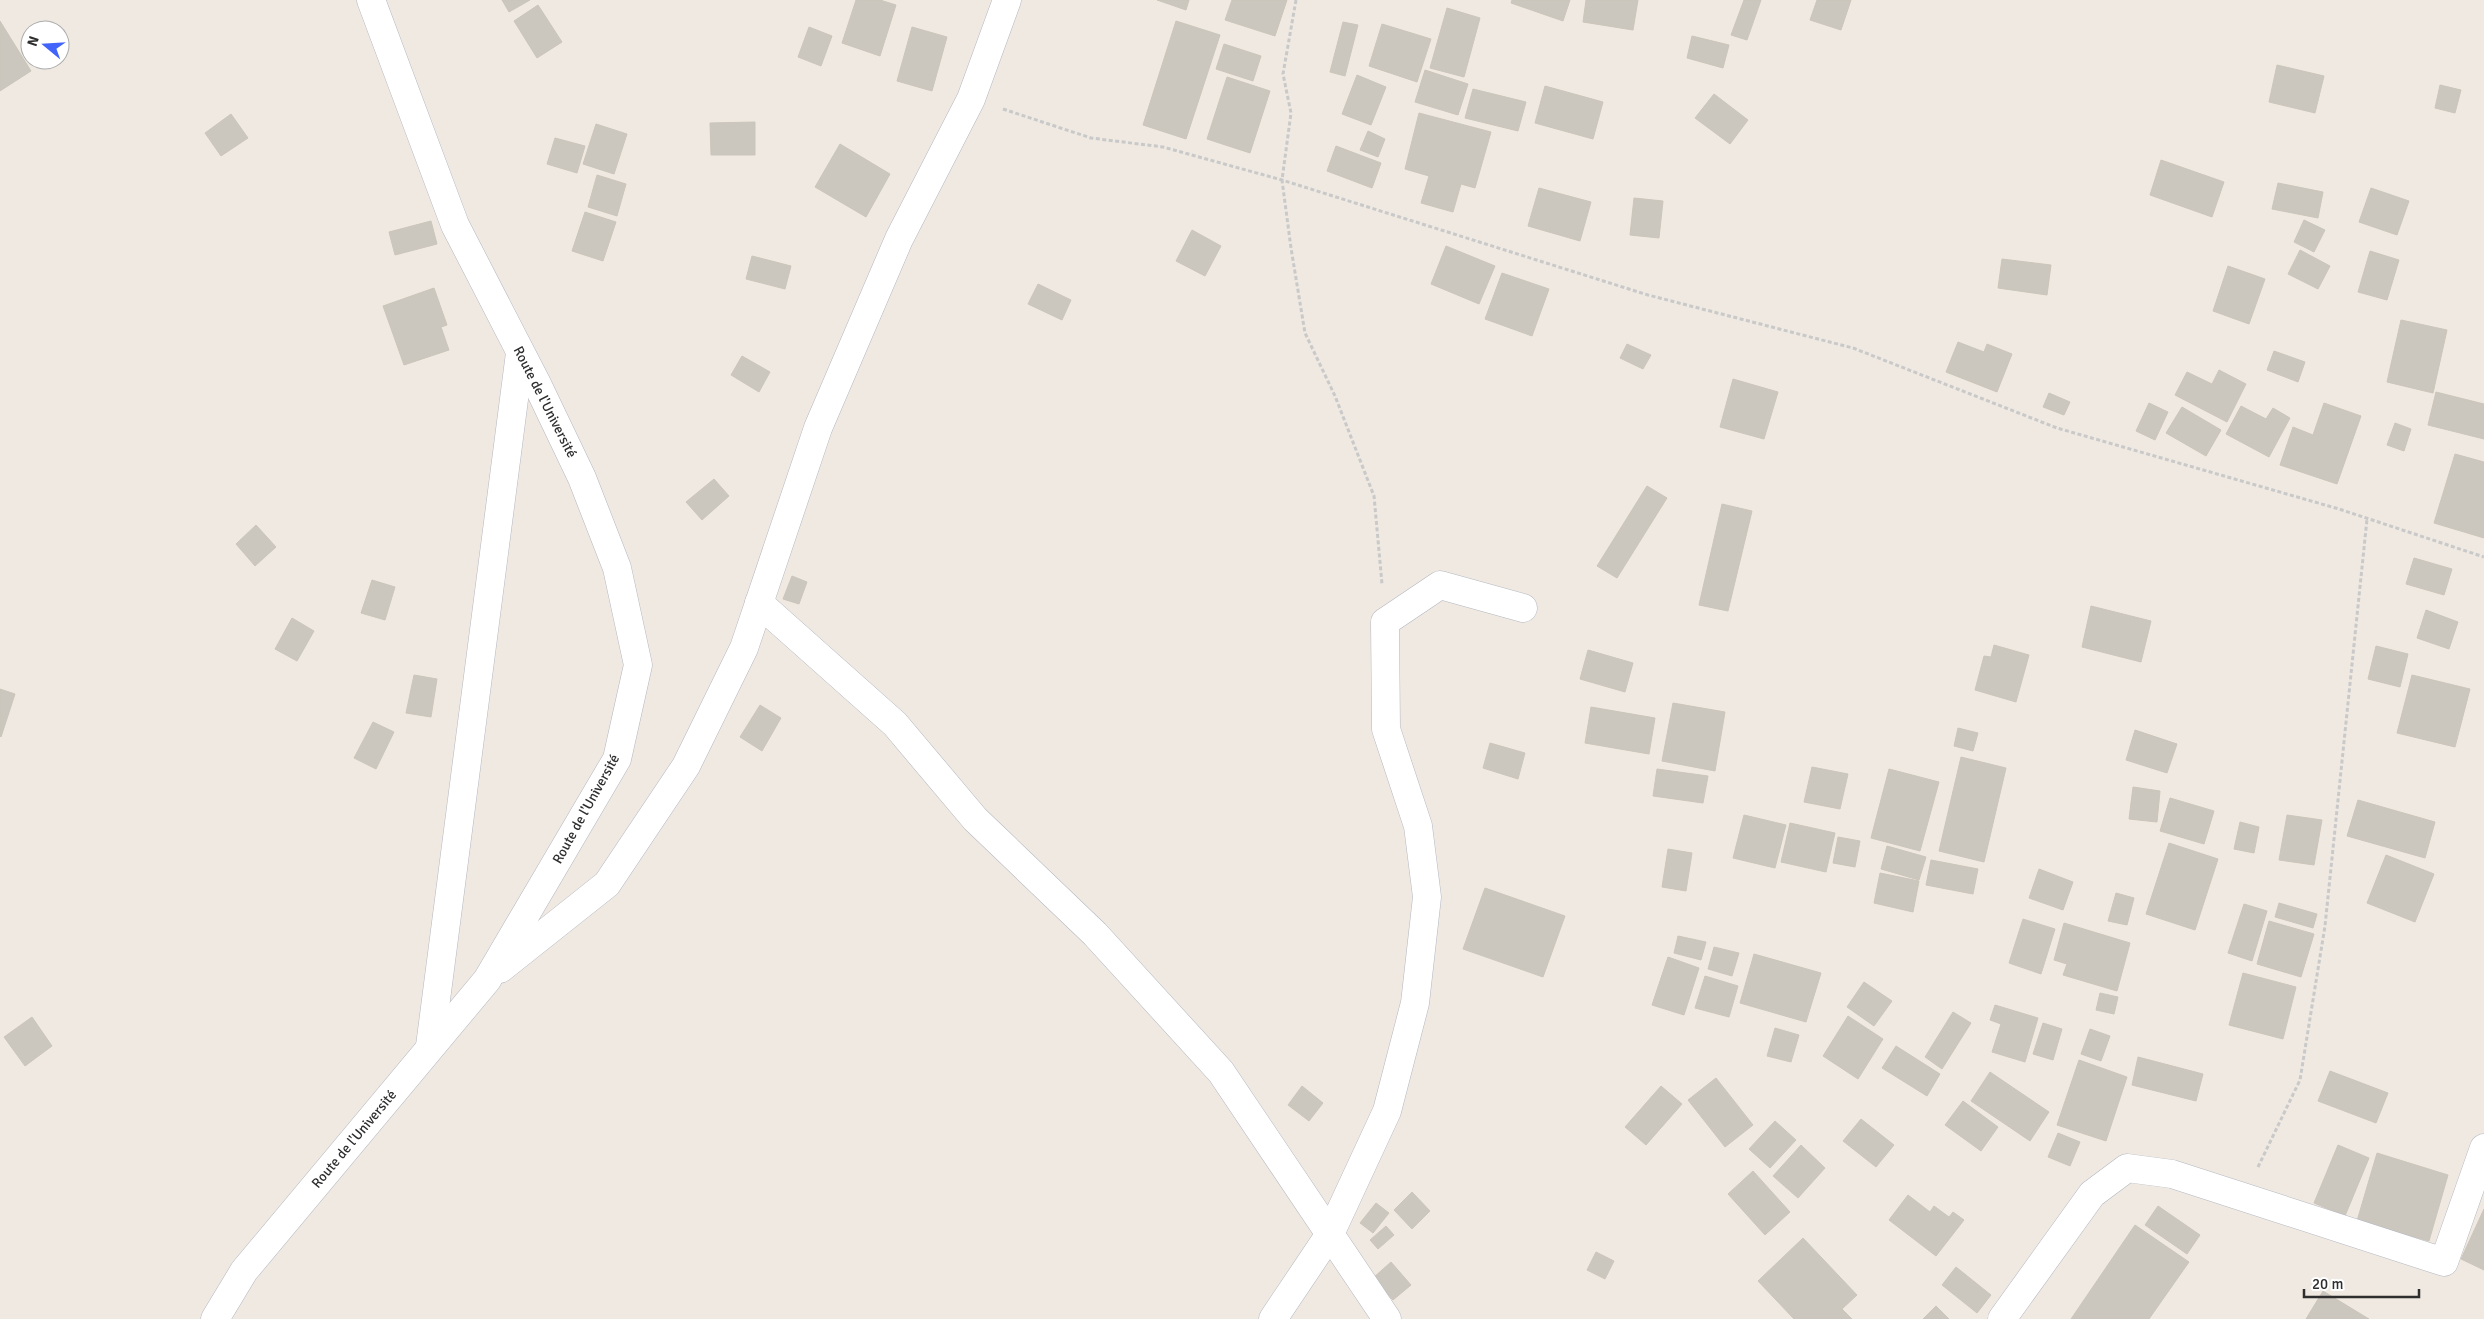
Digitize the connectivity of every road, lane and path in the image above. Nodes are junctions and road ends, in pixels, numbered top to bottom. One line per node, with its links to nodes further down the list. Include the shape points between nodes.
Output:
1 (371, 0): 6 (street, Route de l'Université, via 456,225)
2 (1007, 0): 4 (street)
3 (1296, 0): 5 (path, via 1283,74 1291,113)
4 (971, 99): 5 (path, via 1091,138 1163,147); 9 (street, via 899,239 818,428)
5 (1282, 180): 7 (path, via 1648,295 1853,348 2056,428); 11 (path, via 1305,333 1335,396 1374,496)
6 (520, 353): 12 (street, Route de l'Université, via 582,478 617,568 638,666 617,760); 13 (street)
7 (2367, 519): 8 (path); 15 (path, via 2325,926 2300,1080)
8 (2484, 556)
9 (759, 603): 12 (street, via 744,648 686,766 607,884); 16 (street, via 894,724 975,820 1095,934 1221,1072)
10 (1523, 608): 11 (street, via 1440,585)
11 (1385, 622): 16 (street, via 1386,729 1418,826 1427,897 1415,1003 1387,1111)
12 (487, 980): 13 (street, Route de l'Université)
13 (430, 1046): 17 (street, Route de l'Université, via 244,1271)
14 (2484, 1148): 15 (street, via 2444,1262)
15 (2244, 1197): 20 (street, via 2172,1174 2127,1168 2092,1194)
16 (1330, 1234): 18 (street); 19 (street)
17 (215, 1319)
18 (1273, 1319)
19 (1387, 1319)
20 (2002, 1319)

